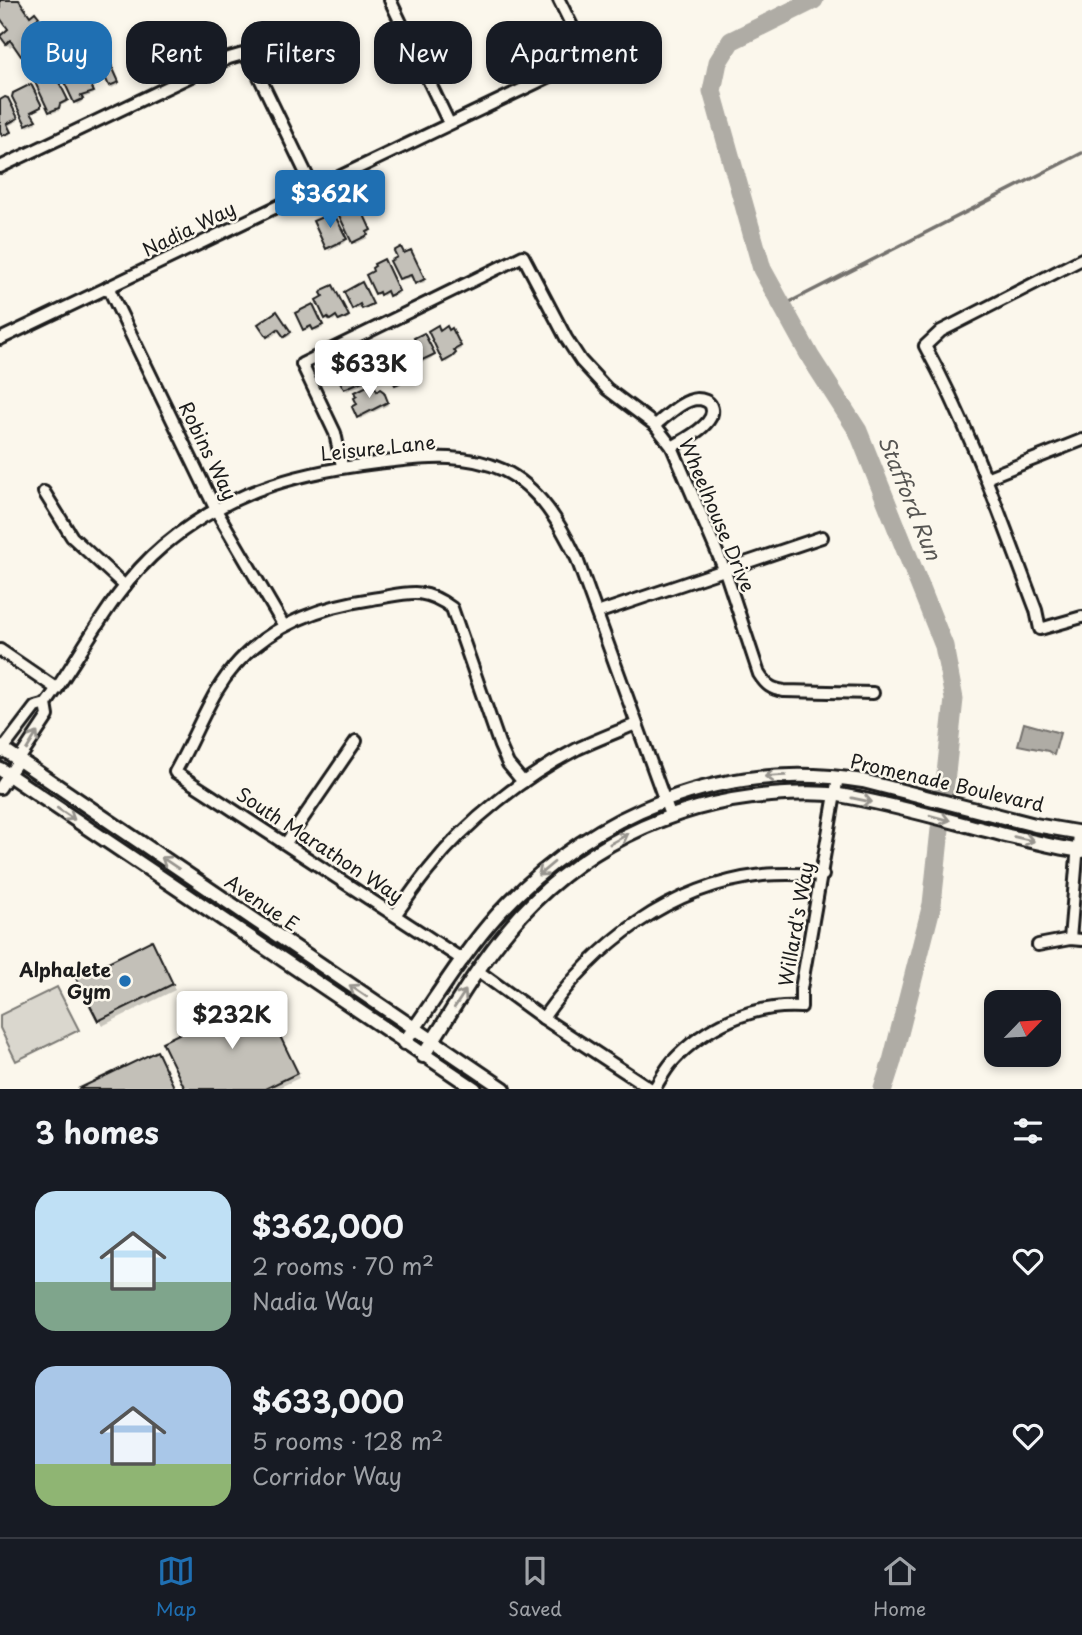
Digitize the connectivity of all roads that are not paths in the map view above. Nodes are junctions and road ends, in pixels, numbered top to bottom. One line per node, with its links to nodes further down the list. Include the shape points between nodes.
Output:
1 (390, 0): 3 (street)
2 (559, 0): 3 (street, Nadia Way, via 578,38 580,57 567,68)
3 (449, 123): 5 (street, Nadia Way)
4 (0, 167): 5 (street, via 243,54 253,64)
5 (313, 188): 7 (street, Nadia Way)
6 (1082, 259): 13 (street, via 941,331 925,346)
7 (108, 287): 8 (street, Nadia Way); 15 (street, Robins Way)
8 (0, 339)
9 (654, 425): 11 (street, Wheelhouse Drive); 11 (street, via 687,402 698,399 712,407 709,421); 12 (street, Wheelhouse Drive, via 607,389 581,361 523,256 302,364 335,433)
10 (1082, 440): 13 (street)
11 (672, 447): 17 (street, Wheelhouse Drive)
12 (342, 466): 15 (street, Leisure Lane, via 284,480); 19 (street, Leisure Lane, via 428,457 454,458 505,471 544,503 565,533)
13 (986, 478): 20 (street, via 1040,629)
14 (44, 492): 18 (street, via 72,537)
15 (216, 509): 18 (street, Leisure Lane, via 163,546); 21 (street, Robins Way)
16 (822, 537): 17 (street)
17 (725, 571): 19 (street); 24 (street, Wheelhouse Drive, via 765,684 784,691)
18 (125, 586): 23 (street, Leisure Lane)
19 (597, 614): 26 (street, Leisure Lane)
20 (1082, 617)
21 (284, 626): 32 (street, via 339,604 422,592 439,598 452,608 500,746); 38 (street, South Marathon Way, via 236,665 206,709 175,772)
22 (0, 650): 23 (street)
23 (57, 688): 25 (street, Leisure Lane)
24 (873, 693)
25 (47, 704): 28 (street, Leisure Lane, via 36,707); 29 (street, Leisure Lane, one-way to 25, via 48,716)
26 (636, 724): 32 (street, via 577,749); 35 (street, Leisure Lane)
27 (356, 741): 38 (street)
28 (1, 750): 29 (street, Avenue E)
29 (20, 760): 30 (street, Leisure Lane); 44 (street, Avenue E, one-way to 29)
30 (5, 773): 33 (street, Leisure Lane); 48 (street, Avenue E, one-way to 48)
31 (838, 777): 34 (street, Willard's Way); 35 (street, Promenade Boulevard, one-way to 35, via 745,779); 37 (street, Promenade Boulevard)
32 (523, 782): 43 (street, via 432,865)
33 (0, 788)
34 (835, 794): 36 (street, Promenade Boulevard, via 755,796); 39 (street, Promenade Boulevard, one-way to 39); 40 (street, Willard's Way)
35 (665, 800): 36 (street, Leisure Lane); 41 (street, Promenade Boulevard, one-way to 41, via 570,850)
36 (670, 816): 42 (street, Promenade Boulevard, one-way to 36, via 592,855)
37 (1081, 833): 39 (street)
38 (286, 843): 43 (street, South Marathon Way)
39 (1080, 851): 45 (street)
40 (823, 875): 51 (street, via 763,875 718,885 666,905 592,957); 59 (street, Willard's Way, via 801,1007 782,1006 725,1021 671,1062)
41 (510, 902): 42 (street); 49 (street, Promenade Boulevard)
42 (523, 913): 50 (street, Promenade Boulevard)
43 (396, 914): 49 (street, South Marathon Way)
44 (279, 938): 48 (street); 52 (street, Avenue E, one-way to 44)
45 (1070, 939): 46 (street); 47 (street)
46 (1082, 940)
47 (1038, 945)
48 (269, 952): 54 (street, Avenue E)
49 (463, 960): 52 (street, Promenade Boulevard)
50 (478, 971): 51 (street); 53 (street, Promenade Boulevard, one-way to 50)
51 (543, 1018): 59 (street)
52 (415, 1029): 53 (street, Avenue E); 54 (street, Promenade Boulevard)
53 (433, 1041): 55 (street, Promenade Boulevard); 56 (street, Avenue E)
54 (404, 1043): 55 (street, Avenue E)
55 (423, 1056): 57 (street, Avenue E)
56 (490, 1085): 58 (street, Avenue E)
57 (475, 1089)
58 (504, 1089)
59 (652, 1089)

